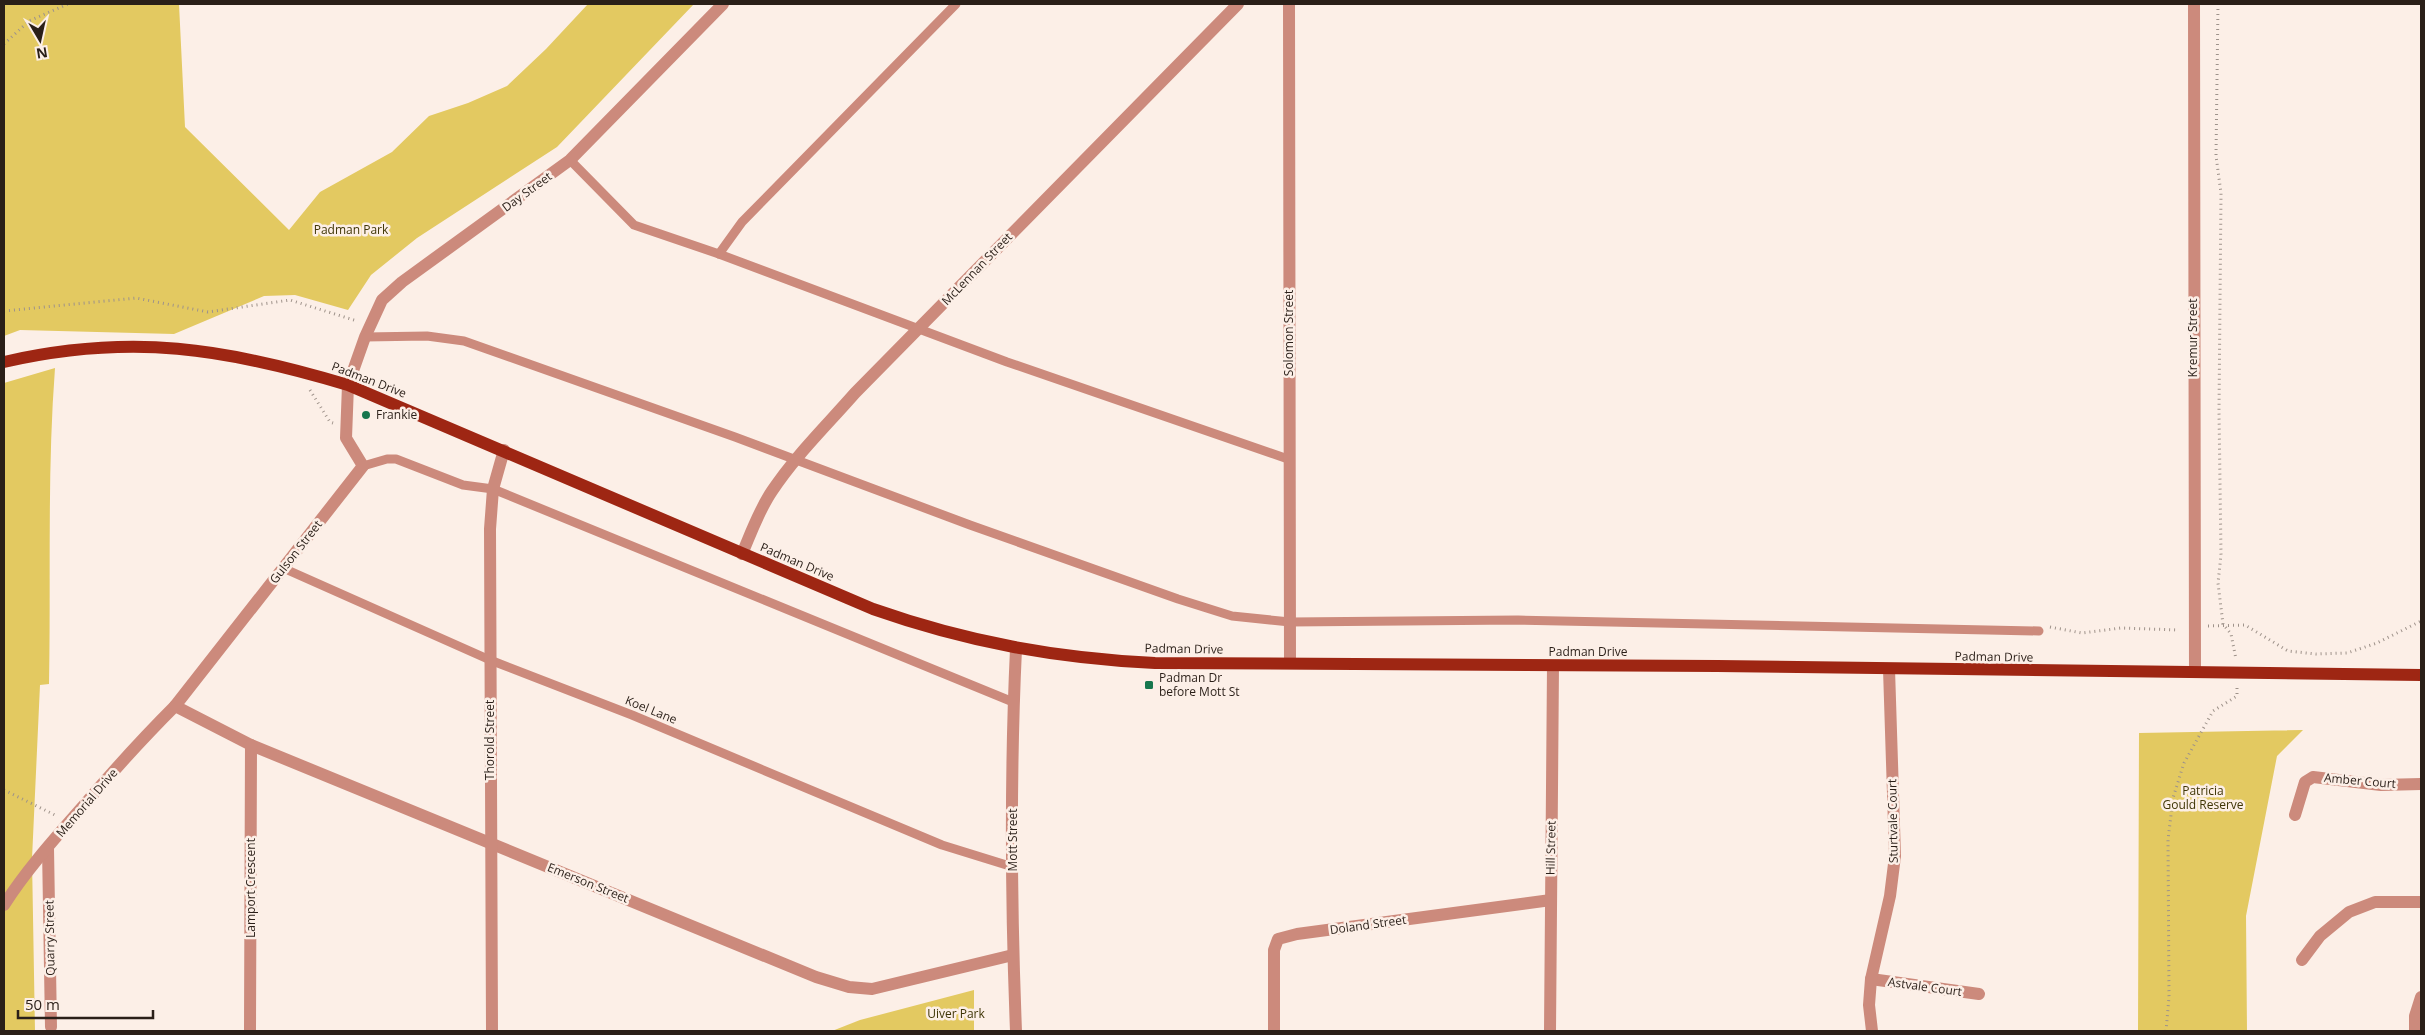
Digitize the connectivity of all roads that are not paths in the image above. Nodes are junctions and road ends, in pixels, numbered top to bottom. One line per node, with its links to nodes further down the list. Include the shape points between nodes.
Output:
1 (723, 4): 6 (street, Day Street)
2 (956, 4): 7 (lane, via 742,222)
3 (1238, 4): 8 (street, McLennan Street)
4 (1289, 4): 13 (street, Solomon Street)
5 (2194, 4): 26 (street, Kremur Street)
6 (570, 160): 7 (lane, via 634,225); 9 (street, Day Street, via 402,282 382,300)
7 (719, 254): 8 (lane)
8 (919, 328): 13 (lane, via 1035,372); 14 (street, McLennan Street)
9 (365, 338): 11 (street, Day Street); 14 (lane, via 427,336 464,341)
10 (4, 362): 11 (main road, Padman Drive, via 87,348 164,347 244,357)
11 (348, 384): 12 (main road, Padman Drive); 15 (street, via 346,438)
12 (504, 450): 16 (street, Thorold Street); 17 (main road, Padman Drive)
13 (1288, 459): 19 (street, Solomon Street)
14 (795, 461): 17 (street, McLennan Street, via 762,507); 19 (lane, via 1201,607 1257,620)
15 (363, 466): 16 (lane, via 396,459 463,485); 18 (street, Gulson Street)
16 (494, 489): 22 (street, Thorold Street, via 490,529); 28 (lane)
17 (742, 554): 21 (main road, Padman Drive, via 873,610 972,640)
18 (283, 568): 22 (lane, Koel Lane); 29 (street, Gulson Street)
19 (1290, 622): 20 (lane, via 1518,620); 23 (street, Solomon Street)
20 (2039, 631)
21 (1016, 649): 23 (main road, Padman Drive, via 1116,661); 28 (street, Mott Street)
22 (490, 660): 33 (street, Thorold Street); 35 (lane, Koel Lane, via 632,715 942,845)
23 (1290, 663): 24 (main road, Padman Drive)
24 (1553, 666): 25 (main road, Padman Drive); 36 (street, Hill Street)
25 (1889, 669): 26 (main road, Padman Drive); 41 (street, Sturtvale Court, via 1895,856 1890,896)
26 (2195, 672): 27 (main road, Padman Drive)
27 (2421, 675)
28 (1014, 702): 35 (street, Mott Street)
29 (176, 706): 30 (street, Emerson Street); 34 (street, Memorial Drive, via 146,735)
30 (251, 744): 33 (street, Emerson Street); 45 (street, Lamport Crescent)
31 (2421, 784): 32 (street, Amber Court, via 2381,785 2313,777 2304,782)
32 (2295, 815)
33 (491, 843): 39 (street, Emerson Street, via 816,977 849,987 872,989 887,986); 46 (street, Thorold Street)
34 (48, 848): 38 (street, Memorial Drive, via 23,876); 44 (street, Quarry Street)
35 (1013, 867): 39 (street, Mott Street)
36 (1551, 900): 48 (street, Doland Street, via 1278,939 1274,950); 49 (street, Hill Street)
37 (2421, 902): 40 (street, via 2375,902 2349,912 2320,936)
38 (4, 905)
39 (1013, 954): 47 (street, Mott Street)
40 (2302, 960)
41 (1870, 979): 42 (street, Astvale Court); 50 (street, Sturtvale Court)
42 (1979, 994)
43 (2421, 997): 51 (street, via 2415,1016)
44 (51, 1027)
45 (250, 1031)
46 (492, 1031)
47 (1016, 1031)
48 (1274, 1031)
49 (1550, 1031)
50 (1872, 1031)
51 (2416, 1031)

